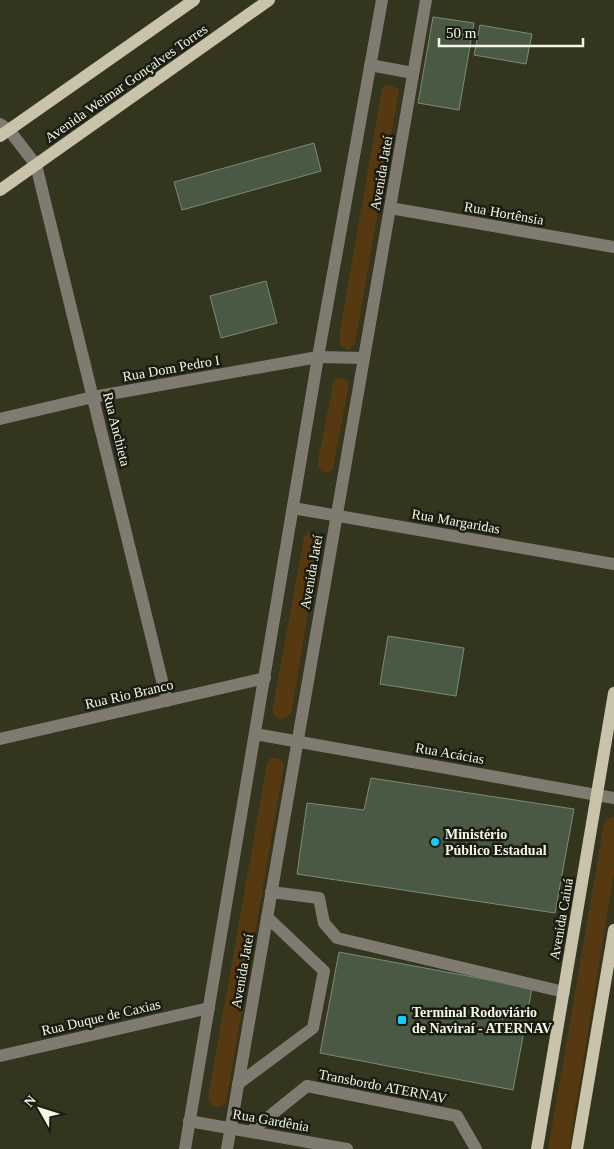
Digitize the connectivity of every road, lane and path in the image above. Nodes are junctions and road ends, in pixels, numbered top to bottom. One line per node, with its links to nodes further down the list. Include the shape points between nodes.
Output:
1 (194, 0): 7 (main road, Avenida Weimar Gonçalves Torres)
2 (269, 0): 8 (main road, Avenida Weimar Gonçalves Torres)
3 (382, 0): 5 (street, Avenida Jateí)
4 (426, 0): 6 (street, Avenida Jateí)
5 (370, 66): 6 (street); 12 (street, Avenida Jateí)
6 (413, 73): 10 (street, Avenida Jateí)
7 (3, 130): 8 (street)
8 (36, 165): 9 (main road, Avenida Weimar Gonçalves Torres); 14 (street, Rua Anchieta)
9 (0, 190)
10 (390, 208): 11 (street, Rua Hortênsia); 13 (street, Avenida Jateí)
11 (614, 247)
12 (318, 356): 13 (street, Rua Dom Pedro I); 14 (street, Rua Dom Pedro I); 16 (street, Avenida Jateí)
13 (364, 358): 17 (street, Avenida Jateí)
14 (94, 397): 15 (street, Rua Dom Pedro I); 21 (street, Rua Anchieta)
15 (0, 419)
16 (293, 508): 17 (street, Rua Margaridas); 19 (street, Avenida Jateí)
17 (336, 515): 18 (street, Rua Margaridas); 24 (street, Avenida Jateí)
18 (614, 564)
19 (265, 678): 21 (street, Rua Rio Branco); 22 (street, Avenida Jateí)
20 (614, 693): 25 (main road, Avenida Caiuá)
21 (167, 701): 23 (street, Rua Rio Branco)
22 (255, 734): 24 (street, Rua Acácias); 31 (street, Avenida Jateí)
23 (0, 739)
24 (297, 741): 25 (street, Rua Acácias); 27 (street, Avenida Jateí)
25 (597, 794): 26 (street, Rua Acácias); 30 (main road, Avenida Caiuá)
26 (614, 798)
27 (272, 892): 28 (street, Avenida Jateí); 30 (street, via 319,898 324,923 337,938)
28 (267, 917): 33 (street, Avenida Jateí); 33 (street, via 324,971 313,1028)
29 (614, 930): 42 (main road)
30 (564, 992): 41 (main road, Avenida Caiuá)
31 (209, 1008): 32 (street, Rua Duque de Caxias); 34 (street, Avenida Jateí)
32 (0, 1056)
33 (238, 1084): 35 (street, Avenida Jateí)
34 (189, 1121): 35 (street, Rua Gardênia); 37 (street, Avenida Jateí)
35 (231, 1127): 36 (street, Rua Gardênia); 38 (street, Avenida Jateí)
36 (251, 1131): 39 (street, Rua Gardênia); 40 (street, Transbordo ATERNAV, via 307,1086 457,1116)
37 (185, 1149)
38 (227, 1149)
39 (347, 1149)
40 (476, 1149)
41 (537, 1149)
42 (577, 1149)

